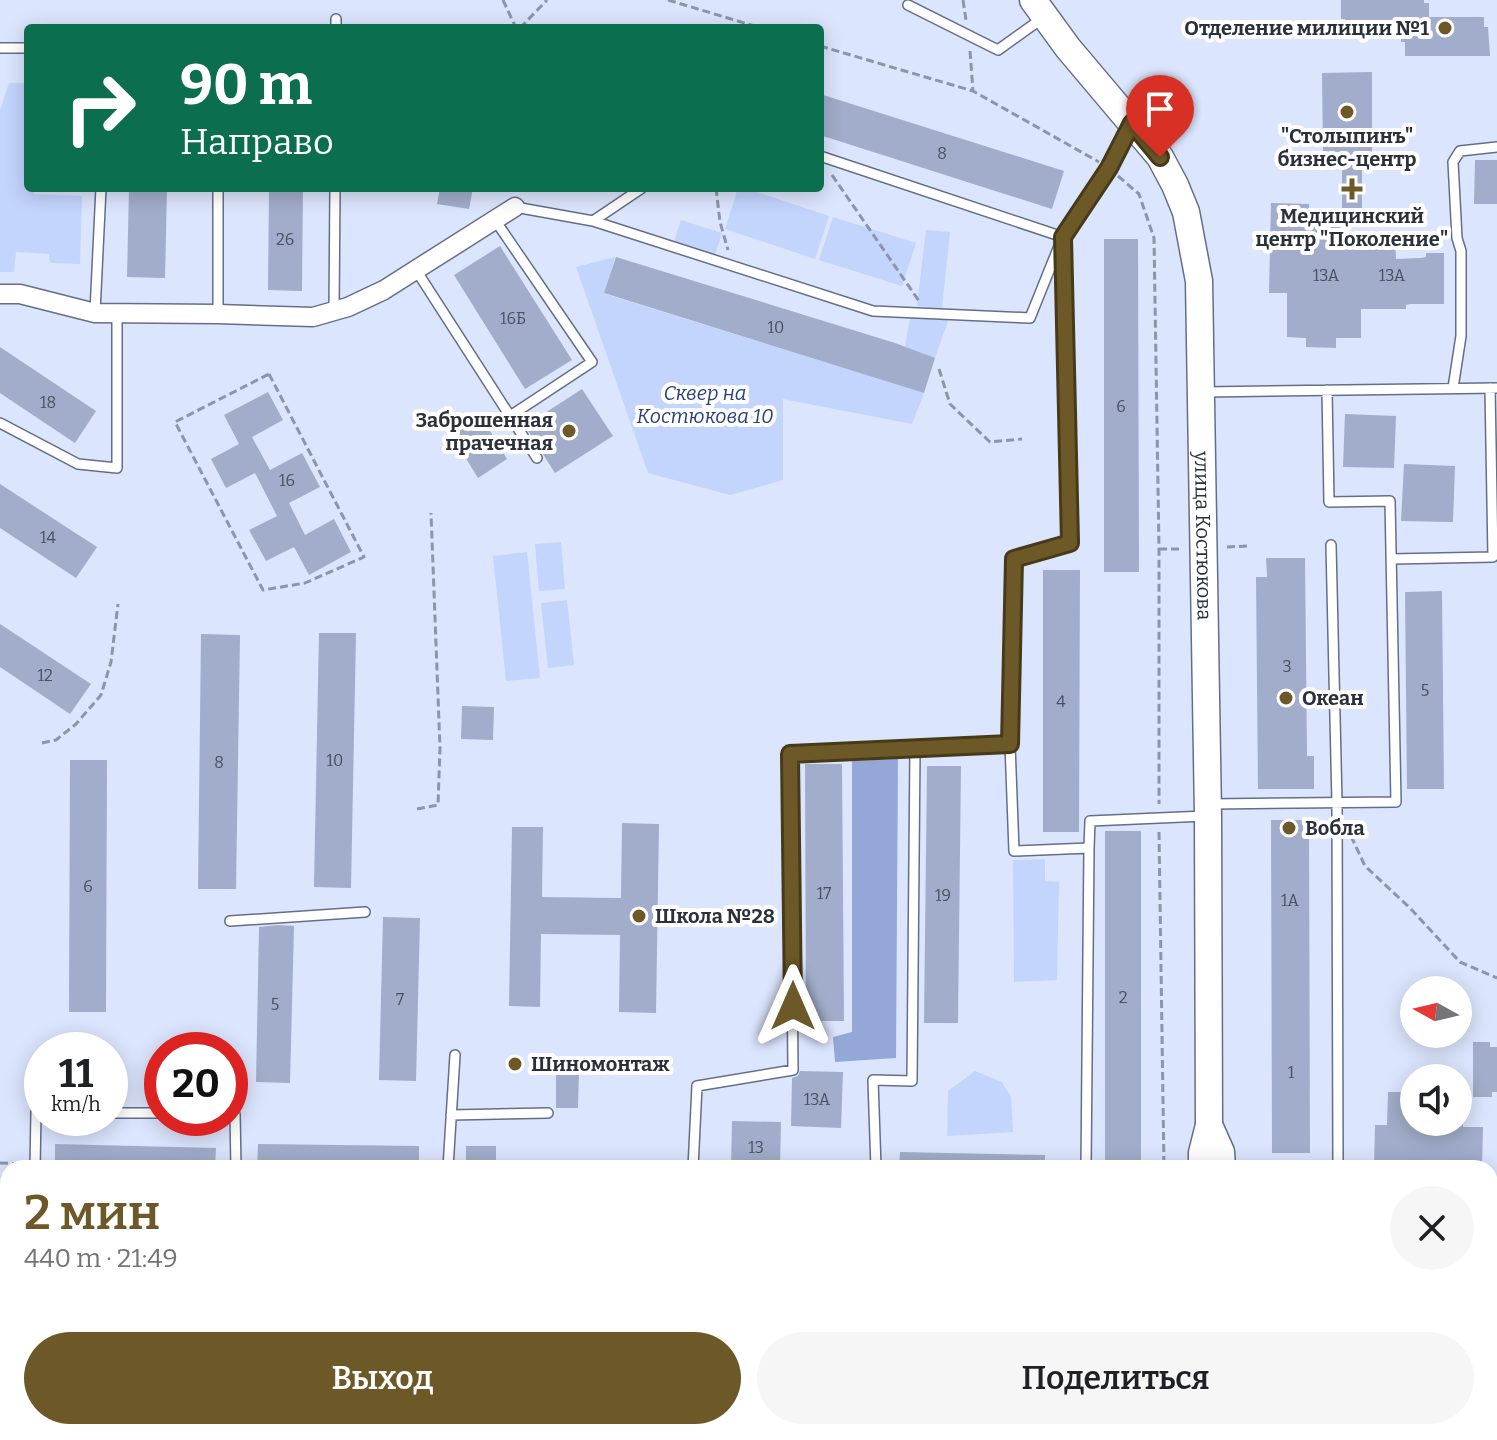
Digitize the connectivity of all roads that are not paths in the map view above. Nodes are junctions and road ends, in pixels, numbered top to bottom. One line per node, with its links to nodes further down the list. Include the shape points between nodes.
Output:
1 (908, 5): 2 (lane, via 998,50)
2 (1039, 9): 5 (main road, улица Костюкова)
3 (0, 48): 4 (lane)
4 (24, 48)
5 (1132, 123): 15 (lane); 25 (main road, улица Костюкова, via 1160,157 1186,212 1199,281)
6 (1497, 147): 22 (lane, via 1460,151 1453,162 1461,251 1461,336)
7 (824, 157): 15 (lane)
8 (101, 192): 19 (lane)
9 (218, 192): 21 (lane)
10 (335, 192): 18 (lane)
11 (636, 192): 14 (lane)
12 (515, 207): 13 (street); 14 (lane)
13 (495, 220): 16 (street); 26 (lane, via 592,362)
14 (593, 221): 15 (lane, via 873,311 1030,318)
15 (1063, 237): 31 (lane, via 1070,543 1014,559)
16 (416, 270): 18 (street); 26 (lane)
17 (0, 294): 19 (street)
18 (334, 311): 21 (street, via 313,317)
19 (95, 313): 20 (street)
20 (117, 314): 21 (street); 27 (lane, via 117,468 78,464)
21 (218, 314)
22 (1453, 388): 23 (lane); 24 (lane)
23 (1493, 388): 30 (lane, via 1493,557)
24 (1327, 390): 25 (lane); 30 (lane, via 1329,502 1390,501)
25 (1201, 392): 34 (main road, улица Костюкова)
26 (510, 416): 28 (lane)
27 (0, 423)
28 (537, 458)
29 (1331, 545): 33 (lane)
30 (1391, 559): 33 (lane, via 1396,802)
31 (1010, 744): 32 (lane); 35 (lane, via 1014,851)
32 (915, 749): 47 (lane, via 790,754 793,1070 697,1086); 48 (lane, via 912,1081 873,1080)
33 (1337, 803): 34 (lane); 52 (lane)
34 (1208, 810): 35 (lane, via 1090,821); 41 (main road, улица Костюкова)
35 (1089, 848): 49 (lane)
36 (365, 912): 37 (lane)
37 (230, 921)
38 (455, 1055): 40 (lane)
39 (548, 1113): 40 (lane)
40 (451, 1115): 46 (lane)
41 (1209, 1125): 50 (main road, улица Костюкова); 51 (main road, улица Костюкова)
42 (36, 1136): 44 (lane)
43 (235, 1136): 45 (lane)
44 (35, 1160)
45 (236, 1160)
46 (448, 1160)
47 (693, 1160)
48 (876, 1160)
49 (1086, 1160)
50 (1202, 1160)
51 (1222, 1160)
52 (1338, 1160)

